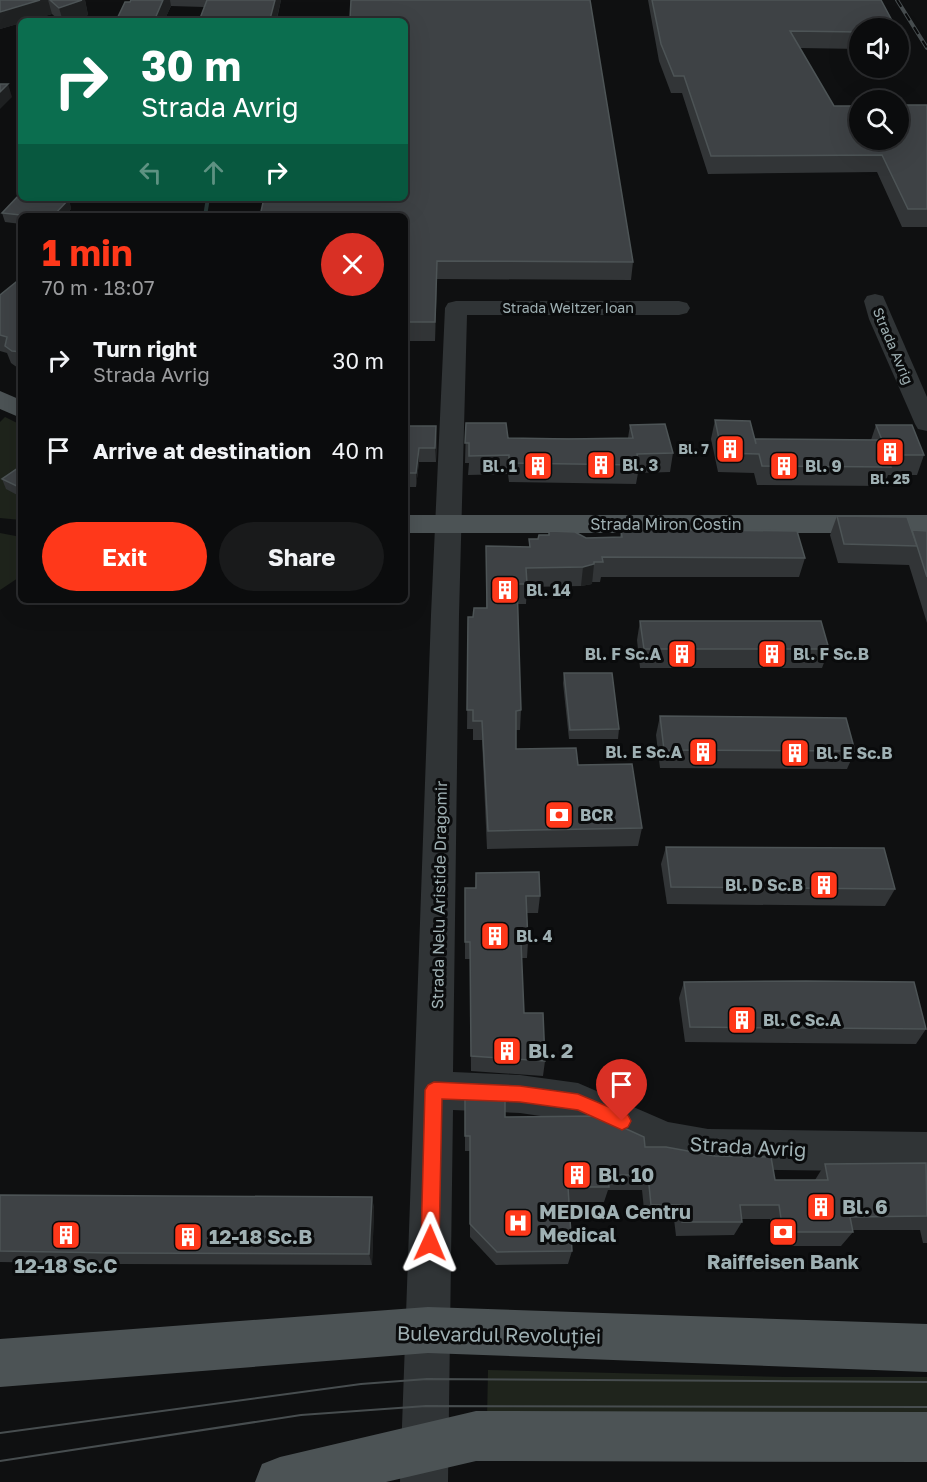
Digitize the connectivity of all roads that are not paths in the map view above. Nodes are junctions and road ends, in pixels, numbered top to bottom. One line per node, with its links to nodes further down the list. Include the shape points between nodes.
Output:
1 (875, 301): 6 (street, Strada Avrig)
2 (456, 308): 3 (street, Strada Weitzer Ioan); 8 (street, Strada Nelu Aristide Dragomir)
3 (679, 308)
4 (0, 399): 5 (main road)
5 (18, 408)
6 (927, 424)
7 (408, 524): 8 (main road, Strada Miron Costin)
8 (448, 524): 9 (main road, Strada Miron Costin); 10 (street, Strada Nelu Aristide Dragomir)
9 (927, 524)
10 (434, 1090): 11 (street, Strada Avrig, via 520,1094 578,1102 666,1142 708,1149); 12 (street, Strada Nelu Aristide Dragomir)
11 (927, 1152)
12 (428, 1330): 13 (main road, Bulevardul Revoluției); 14 (main road, Bulevardul Revoluției); 16 (street, Strada Nelu Aristide Dragomir)
13 (927, 1348)
14 (0, 1362)
15 (927, 1437): 16 (main road, via 476,1436)
16 (425, 1464): 17 (main road)
17 (280, 1482)

